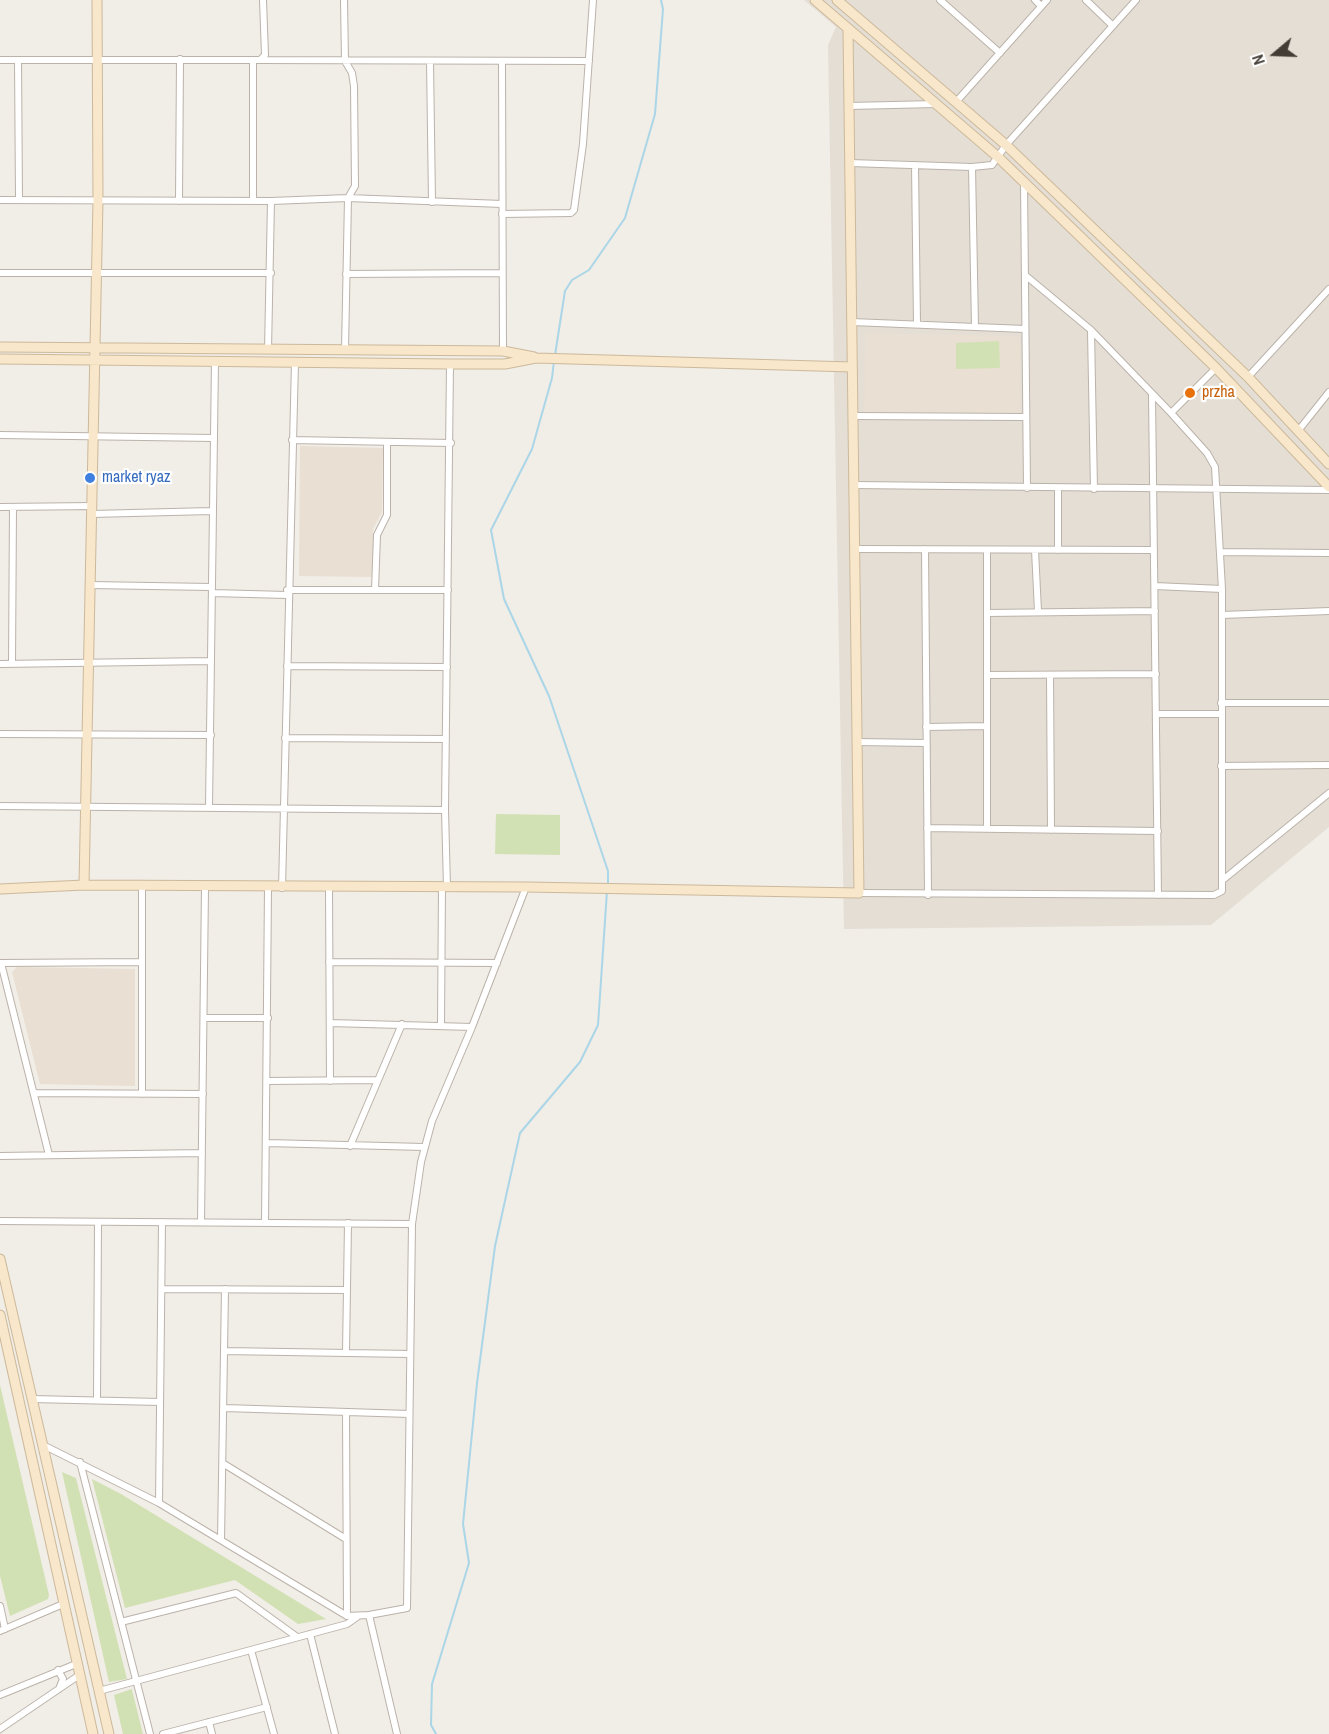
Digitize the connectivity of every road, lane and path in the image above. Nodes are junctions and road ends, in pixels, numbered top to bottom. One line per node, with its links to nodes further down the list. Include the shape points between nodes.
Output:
1 (97, 0): 19 (street)
2 (263, 0): 20 (street, via 265,55)
3 (344, 0): 21 (street)
4 (593, 0): 23 (street)
5 (815, 0): 14 (street)
6 (940, 0): 15 (street)
7 (1035, 0): 12 (street)
8 (1047, 0): 12 (street)
9 (1086, 0): 13 (street)
10 (1136, 0): 13 (street)
11 (841, 1): 25 (street)
12 (1041, 6): 15 (street)
13 (1113, 26): 28 (street)
14 (848, 29): 26 (street); 27 (street)
15 (1000, 53): 25 (street)
16 (180, 59): 19 (street); 20 (street); 38 (street)
17 (0, 60): 18 (street)
18 (18, 60): 19 (street); 36 (street)
19 (97, 60): 37 (street)
20 (256, 61): 21 (street); 39 (street)
21 (345, 61): 22 (street); 34 (street, via 354,86 355,186)
22 (430, 61): 24 (street); 41 (street)
23 (590, 61): 24 (street); 43 (street, via 574,210)
24 (502, 63): 42 (street)
25 (956, 102): 28 (street)
26 (936, 104): 27 (street); 29 (street)
27 (849, 106): 30 (street)
28 (1006, 145): 29 (street); 70 (street)
29 (998, 157): 32 (street, via 990,165); 33 (street)
30 (850, 164): 31 (street); 51 (street)
31 (915, 165): 32 (street); 52 (street)
32 (972, 166): 53 (street)
33 (1024, 182): 49 (street); 69 (street)
34 (348, 198): 40 (street); 41 (street); 48 (street)
35 (0, 200): 36 (street)
36 (19, 200): 37 (street)
37 (98, 200): 38 (street); 47 (street)
38 (179, 201): 39 (street)
39 (253, 201): 40 (street)
40 (271, 201): 45 (street)
41 (432, 202): 42 (street)
42 (502, 204): 43 (street)
43 (502, 214): 46 (street)
44 (0, 273): 47 (street)
45 (271, 273): 47 (street); 58 (street)
46 (502, 273): 48 (street); 61 (street)
47 (96, 274): 57 (street)
48 (346, 274): 60 (street)
49 (1025, 275): 54 (street); 55 (street)
50 (1329, 289): 70 (street)
51 (852, 322): 52 (street); 68 (street)
52 (917, 324): 53 (street)
53 (975, 327): 54 (street)
54 (1025, 329): 75 (street)
55 (1091, 330): 72 (street); 89 (street)
56 (0, 347): 57 (street)
57 (94, 348): 58 (street); 64 (street)
58 (268, 350): 59 (street)
59 (294, 350): 60 (street); 66 (street)
60 (345, 350): 61 (street)
61 (503, 351): 62 (street)
62 (522, 358): 67 (street); 68 (street)
63 (0, 359): 64 (street)
64 (93, 361): 65 (street); 78 (street)
65 (215, 361): 66 (street); 79 (street)
66 (295, 362): 67 (street); 80 (street)
67 (450, 364): 82 (street)
68 (852, 367): 74 (street)
69 (1216, 368): 73 (street); 87 (street)
70 (1248, 377): 76 (street)
71 (1329, 392): 76 (street)
72 (1152, 395): 73 (street); 90 (street)
73 (1171, 413): 86 (street, via 1207,453 1215,467)
74 (853, 416): 75 (street); 84 (street)
75 (1026, 417): 85 (street)
76 (1298, 431): 83 (street)
77 (0, 435): 78 (street)
78 (92, 436): 79 (street); 93 (street)
79 (214, 438): 94 (street)
80 (292, 440): 81 (street); 109 (street)
81 (387, 443): 82 (street); 107 (street, via 387,515 377,535)
82 (451, 443): 108 (street)
83 (1329, 464)
84 (854, 485): 85 (street); 95 (street)
85 (1027, 488): 88 (street)
86 (1218, 488): 87 (street); 90 (street); 101 (street)
87 (1329, 488)
88 (1058, 489): 89 (street); 99 (street)
89 (1094, 489): 90 (street)
90 (1153, 490): 100 (street)
91 (0, 507): 92 (street)
92 (12, 507): 93 (street); 118 (street)
93 (92, 510): 94 (street); 103 (street)
94 (211, 511): 106 (street)
95 (855, 549): 96 (street); 135 (street)
96 (925, 549): 97 (street); 129 (street)
97 (987, 550): 98 (street); 113 (street)
98 (1035, 550): 99 (street); 110 (street)
99 (1058, 550): 100 (street)
100 (1154, 550): 104 (street)
101 (1221, 552): 102 (street); 105 (street)
102 (1329, 553)
103 (90, 585): 106 (street); 116 (street)
104 (1155, 586): 105 (street); 111 (street)
105 (1222, 589): 114 (street)
106 (212, 590): 109 (street); 115 (street)
107 (375, 590): 108 (street); 109 (street)
108 (448, 590): 120 (street)
109 (287, 592): 119 (street)
110 (1038, 611): 111 (street); 113 (street)
111 (1155, 611): 121 (street)
112 (1329, 611): 114 (street)
113 (987, 613): 122 (street)
114 (1222, 615): 124 (street)
115 (211, 661): 116 (street); 132 (street)
116 (89, 662): 118 (street); 131 (street)
117 (0, 664): 118 (street)
118 (12, 664)
119 (287, 666): 120 (street); 133 (street)
120 (447, 667): 134 (street)
121 (1156, 674): 123 (street); 126 (street)
122 (987, 675): 123 (street); 128 (street)
123 (1050, 675): 147 (street)
124 (1221, 703): 125 (street); 127 (street)
125 (1329, 703)
126 (1156, 714): 127 (street); 148 (street)
127 (1221, 714): 138 (street)
128 (987, 726): 129 (street); 146 (street)
129 (926, 728): 136 (street)
130 (0, 734): 131 (street)
131 (86, 735): 132 (street); 141 (street)
132 (211, 735): 142 (street)
133 (285, 738): 134 (street); 143 (street)
134 (446, 739): 144 (street)
135 (857, 742): 136 (street); 159 (street)
136 (926, 742): 145 (street)
137 (1329, 765): 138 (street)
138 (1221, 766): 149 (street)
139 (1329, 793): 149 (street)
140 (0, 806): 141 (street)
141 (87, 807): 142 (street); 150 (street)
142 (209, 807): 143 (street)
143 (284, 807): 144 (street); 157 (street)
144 (445, 810): 154 (street)
145 (927, 828): 146 (street); 160 (street)
146 (987, 829): 147 (street)
147 (1051, 830): 148 (street)
148 (1158, 831): 161 (street)
149 (1224, 879): 161 (street, via 1222,891 1214,895)
150 (84, 885): 151 (street); 152 (street)
151 (142, 886): 153 (street); 162 (street)
152 (2, 887)
153 (205, 887): 156 (street); 167 (street)
154 (444, 887): 155 (street); 158 (street); 164 (street)
155 (526, 887): 159 (street); 166 (street)
156 (268, 888): 157 (street); 168 (street)
157 (282, 888): 158 (street)
158 (329, 888): 163 (street)
159 (860, 893): 160 (street)
160 (928, 895): 161 (street)
161 (1158, 895)
162 (142, 962): 165 (street); 177 (street)
163 (329, 962): 164 (street); 169 (street)
164 (441, 962): 166 (street); 171 (street)
165 (1, 963): 176 (street)
166 (497, 963): 172 (street)
167 (205, 1018): 168 (street); 178 (street)
168 (268, 1018): 175 (street)
169 (330, 1023): 170 (street); 173 (street)
170 (402, 1024): 171 (street); 174 (street)
171 (441, 1024): 172 (street)
172 (472, 1027): 181 (street)
173 (330, 1080): 174 (street); 175 (street)
174 (378, 1080): 180 (street)
175 (267, 1081): 179 (street)
176 (34, 1093): 177 (street); 183 (street)
177 (142, 1094): 178 (street)
178 (203, 1094): 182 (street)
179 (267, 1143): 180 (street); 189 (street)
180 (350, 1146): 181 (street)
181 (424, 1147): 191 (street)
182 (202, 1153): 183 (street); 188 (street)
183 (49, 1155): 184 (street)
184 (0, 1156)
185 (0, 1221): 186 (street)
186 (98, 1222): 187 (street); 202 (street)
187 (162, 1222): 188 (street); 193 (street)
188 (201, 1222): 189 (street)
189 (265, 1223): 190 (street)
190 (348, 1223): 191 (street); 195 (street)
191 (412, 1224): 200 (street)
192 (0, 1259): 201 (street)
193 (162, 1289): 194 (street); 203 (street)
194 (225, 1289): 195 (street); 198 (street)
195 (347, 1290): 199 (street)
196 (0, 1315): 197 (street)
197 (4, 1349): 214 (street)
198 (224, 1351): 199 (street); 204 (street)
199 (346, 1352): 200 (street)
200 (410, 1354): 206 (street)
201 (32, 1399): 202 (street); 207 (street)
202 (97, 1400): 203 (street)
203 (160, 1401): 210 (street)
204 (225, 1408): 205 (street); 209 (street)
205 (346, 1412): 206 (street); 211 (street)
206 (409, 1414): 218 (street, via 409,1604 404,1610)
207 (42, 1445): 208 (street); 213 (street)
208 (80, 1462): 210 (street); 219 (street)
209 (224, 1464): 211 (street); 212 (street)
210 (159, 1503): 212 (street)
211 (346, 1539): 216 (street)
212 (221, 1540): 216 (street)
213 (77, 1596): 214 (street); 229 (street)
214 (62, 1602): 220 (street); 224 (street)
215 (0, 1606): 220 (street)
216 (347, 1616): 217 (street)
217 (358, 1616): 218 (street); 221 (street, via 347,1624)
218 (369, 1616): 241 (street)
219 (121, 1622): 222 (street, via 236,1593); 227 (street)
220 (2, 1630)
221 (310, 1634): 222 (street); 240 (street)
222 (297, 1637): 223 (street)
223 (251, 1650): 227 (street); 231 (street)
224 (76, 1664): 225 (street); 226 (street)
225 (58, 1670): 228 (street, via 63,1679); 230 (street)
226 (78, 1676): 228 (street); 234 (street)
227 (137, 1680): 229 (street); 236 (street)
228 (58, 1690): 233 (street)
229 (99, 1691): 235 (street)
230 (0, 1695)
231 (267, 1707): 232 (street); 239 (street)
232 (209, 1722): 237 (street); 238 (street)
233 (0, 1732)
234 (93, 1734)
235 (109, 1734)
236 (150, 1734)
237 (163, 1734)
238 (212, 1734)
239 (274, 1734)
240 (335, 1734)
241 (397, 1734)

